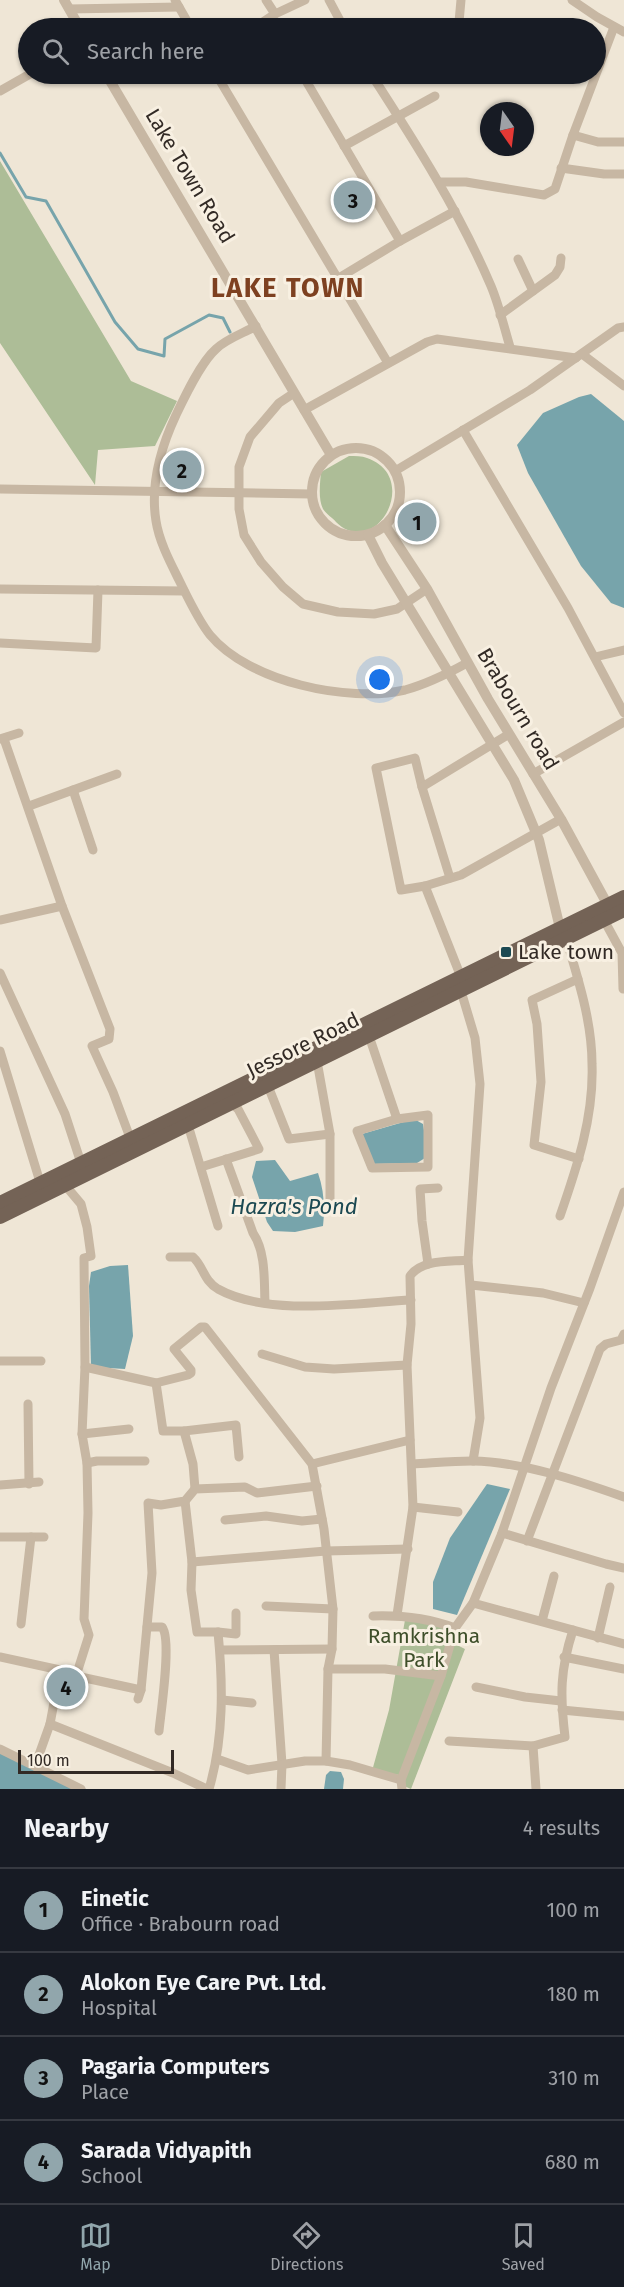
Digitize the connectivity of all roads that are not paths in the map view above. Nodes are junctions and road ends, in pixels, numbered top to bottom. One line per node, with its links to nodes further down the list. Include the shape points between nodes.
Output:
1 (266, 0): 8 (street)
2 (305, 0): 8 (street)
3 (329, 0): 12 (street)
4 (461, 0): 13 (street)
5 (576, 1): 14 (street)
6 (66, 4): 7 (street); 9 (street)
7 (177, 4): 10 (street)
8 (272, 16): 11 (street)
9 (74, 18)
10 (185, 18)
11 (269, 18)
12 (339, 18)
13 (459, 18)
14 (602, 18)
15 (624, 19): 17 (street)
16 (606, 21): 17 (street)
17 (620, 30): 18 (street)
18 (606, 61)
19 (18, 81): 25 (street)
20 (112, 84): 41 (street, Lake Town Road)
21 (222, 84): 38 (street)
22 (308, 84): 30 (street)
23 (378, 84): 27 (street)
24 (596, 84): 28 (street)
25 (0, 91)
26 (435, 96): 27 (street)
27 (398, 115): 30 (street); 33 (street)
28 (573, 135): 29 (street, via 598,142); 31 (street)
29 (624, 142)
30 (344, 146): 35 (street)
31 (561, 168): 32 (street); 33 (street, via 555,189 544,195 466,182)
32 (624, 174)
33 (439, 182): 34 (street)
34 (455, 211): 35 (street); 40 (street)
35 (400, 241): 38 (street)
36 (561, 258): 39 (street, via 555,275)
37 (518, 259): 39 (street)
38 (337, 279): 45 (street)
39 (533, 291): 40 (street)
40 (500, 315): 43 (street)
41 (256, 326): 47 (street, Lake Town Road); 53 (street, via 216,348 194,381 164,442)
42 (624, 327): 44 (street, via 618,327)
43 (510, 347): 44 (street); 45 (street, via 437,339)
44 (579, 356): 46 (street); 49 (street)
45 (388, 363): 48 (street)
46 (624, 386)
47 (294, 393): 48 (street, Lake Town Road); 54 (street, via 279,403 250,437 239,467)
48 (304, 410): 50 (street, Lake Town Road)
49 (463, 430): 51 (street); 65 (street)
50 (331, 455): 51 (street, via 348,448 366,449 383,457); 55 (street, via 320,465)
51 (395, 471): 56 (street, via 400,494 393,516)
52 (0, 489): 53 (street)
53 (155, 491): 54 (street); 61 (street, via 156,522)
54 (238, 492): 55 (street); 62 (street, via 243,535 268,570 303,604 338,612 374,614 397,609)
55 (311, 494): 57 (street, via 323,523 336,532)
56 (385, 525): 57 (street); 59 (street, Brabourn road)
57 (368, 535): 62 (street)
58 (0, 589): 60 (street)
59 (427, 589): 62 (street); 66 (street, Brabourn road)
60 (98, 590): 61 (street); 63 (street, via 96,648)
61 (184, 591): 67 (street, via 211,636 244,664 276,678 326,692 367,693 403,690)
62 (407, 601): 67 (street)
63 (0, 643)
64 (624, 650): 65 (street)
65 (595, 657): 68 (street)
66 (467, 663): 67 (street); 71 (street, Brabourn road)
67 (449, 673): 73 (street)
68 (624, 713)
69 (624, 722): 75 (street)
70 (19, 733): 72 (street)
71 (509, 734): 73 (street); 75 (street, Brabourn road)
72 (2, 739): 78 (street)
73 (493, 745): 76 (street); 80 (street, via 514,780)
74 (117, 774): 77 (street)
75 (533, 774): 79 (street, Brabourn road)
76 (422, 787): 82 (street); 83 (street, via 415,758 376,768 401,890)
77 (73, 790): 78 (street); 81 (street)
78 (28, 806): 85 (street)
79 (561, 819): 80 (street); 86 (street, Brabourn road)
80 (536, 833): 82 (street); 88 (street)
81 (93, 850)
82 (450, 878): 83 (street)
83 (425, 886): 91 (street)
84 (624, 897): 86 (main road)
85 (62, 906): 87 (street); 101 (street, via 110,1029 110,1039 92,1046)
86 (612, 912): 88 (main road); 92 (street, via 622,953)
87 (0, 920)
88 (563, 933): 90 (street); 91 (main road)
89 (0, 974): 105 (street, via 65,1114)
90 (578, 979): 103 (street, via 592,1064 590,1108); 103 (street, via 532,1000 541,1082 534,1144)
91 (461, 984): 93 (main road, Jessore Road); 101 (main road); 116 (street, via 475,1038 480,1084)
92 (622, 989)
93 (369, 1036): 95 (main road, Jessore Road); 98 (street)
94 (0, 1051): 106 (street)
95 (317, 1061): 96 (main road, Jessore Road); 100 (street)
96 (267, 1086): 97 (main road, Jessore Road); 100 (street, via 289,1139)
97 (231, 1103): 99 (main road, Jessore Road); 102 (street, via 259,1149)
98 (397, 1119): 98 (street, via 357,1131 372,1168 428,1167 428,1115)
99 (188, 1125): 101 (main road, Jessore Road); 104 (street)
100 (330, 1134): 110 (street)
101 (133, 1145): 105 (main road)
102 (226, 1159): 104 (street); 121 (street, via 263,1260)
103 (579, 1159): 112 (street)
104 (201, 1167): 114 (street)
105 (83, 1169): 106 (main road); 107 (main road)
106 (40, 1182): 111 (main road)
107 (65, 1185): 113 (main road); 127 (street, via 81,1204 91,1256 84,1258)
108 (438, 1188): 117 (street, via 420,1189)
109 (624, 1192): 120 (street)
110 (330, 1201)
111 (0, 1203)
112 (560, 1216)
113 (0, 1217)
114 (218, 1226)
115 (170, 1257): 121 (street, via 193,1257 204,1276 219,1289)
116 (468, 1260): 117 (street); 118 (street)
117 (429, 1264): 119 (street, via 410,1276)
118 (471, 1285): 120 (street, via 543,1293); 136 (street, via 480,1418)
119 (411, 1300): 121 (street); 126 (street)
120 (584, 1303): 140 (street)
121 (265, 1304)
122 (624, 1334): 141 (street, via 621,1340 600,1349)
123 (262, 1354): 126 (street, via 305,1367)
124 (0, 1361): 125 (street)
125 (41, 1361)
126 (407, 1365): 133 (street)
127 (85, 1367): 128 (street); 132 (street)
128 (156, 1383): 131 (street, via 163,1431); 138 (street, via 191,1374 174,1349 205,1327)
129 (28, 1404): 142 (street, via 34,1483)
130 (129, 1429): 132 (street)
131 (184, 1431): 134 (street, via 236,1425); 144 (street)
132 (82, 1434): 137 (street)
133 (410, 1440): 138 (street); 139 (street)
134 (239, 1457)
135 (145, 1461): 137 (street)
136 (473, 1461): 139 (street); 140 (street)
137 (87, 1463): 184 (street, via 84,1619 89,1635)
138 (312, 1464): 143 (street)
139 (412, 1464): 147 (street)
140 (523, 1468): 141 (street); 151 (street)
141 (552, 1475): 145 (street); 155 (street)
142 (0, 1485)
143 (317, 1486): 144 (street, via 257,1493 245,1487); 149 (street)
144 (195, 1489): 146 (street)
145 (624, 1497)
146 (185, 1501): 158 (street); 170 (street, via 148,1503 152,1573)
147 (414, 1507): 148 (street); 156 (street)
148 (458, 1512)
149 (322, 1518): 150 (street, via 302,1521 266,1516); 157 (street)
150 (225, 1520)
151 (502, 1533): 155 (street); 162 (street)
152 (0, 1537): 153 (street)
153 (31, 1537): 154 (street); 169 (street)
154 (44, 1537)
155 (527, 1541): 159 (street)
156 (408, 1549): 157 (street); 166 (street)
157 (326, 1551): 158 (street); 164 (street)
158 (192, 1562): 173 (street, via 197,1632)
159 (624, 1568)
160 (554, 1576): 168 (street)
161 (610, 1587): 174 (street)
162 (473, 1603): 168 (street); 171 (street)
163 (266, 1606): 164 (street)
164 (333, 1609): 176 (street)
165 (236, 1613): 173 (street, via 236,1634)
166 (397, 1615): 167 (street); 171 (street, via 434,1620)
167 (373, 1616)
168 (542, 1621): 172 (street)
169 (21, 1624)
170 (147, 1627): 184 (street, via 140,1694); 192 (street, via 162,1627 165,1631 166,1665)
171 (455, 1628): 185 (street)
172 (573, 1630): 174 (street); 180 (street)
173 (218, 1632): 177 (street)
174 (598, 1638): 175 (street)
175 (624, 1644)
176 (332, 1649): 178 (street); 181 (street)
177 (220, 1650): 178 (street); 187 (street)
178 (274, 1650): 198 (street)
179 (0, 1657): 183 (street)
180 (564, 1657): 182 (street); 189 (street)
181 (328, 1669): 185 (street, via 385,1669); 197 (street)
182 (624, 1669)
183 (60, 1670): 184 (street); 191 (street)
184 (76, 1676)
185 (441, 1676): 200 (street)
186 (476, 1687): 189 (street)
187 (222, 1700): 188 (street); 196 (street)
188 (252, 1703)
189 (561, 1705): 190 (street); 194 (street, via 565,1737)
190 (624, 1716)
191 (50, 1724): 199 (street); 202 (street)
192 (159, 1731)
193 (449, 1741): 194 (street)
194 (533, 1746): 204 (street)
195 (0, 1749): 199 (street)
196 (217, 1759): 198 (street, via 248,1770); 202 (street)
197 (326, 1761): 198 (street); 200 (street, via 350,1765)
198 (282, 1764): 203 (street)
199 (35, 1766): 201 (street)
200 (402, 1784)
201 (81, 1789)
202 (208, 1789)
203 (281, 1789)
204 (536, 1789)

